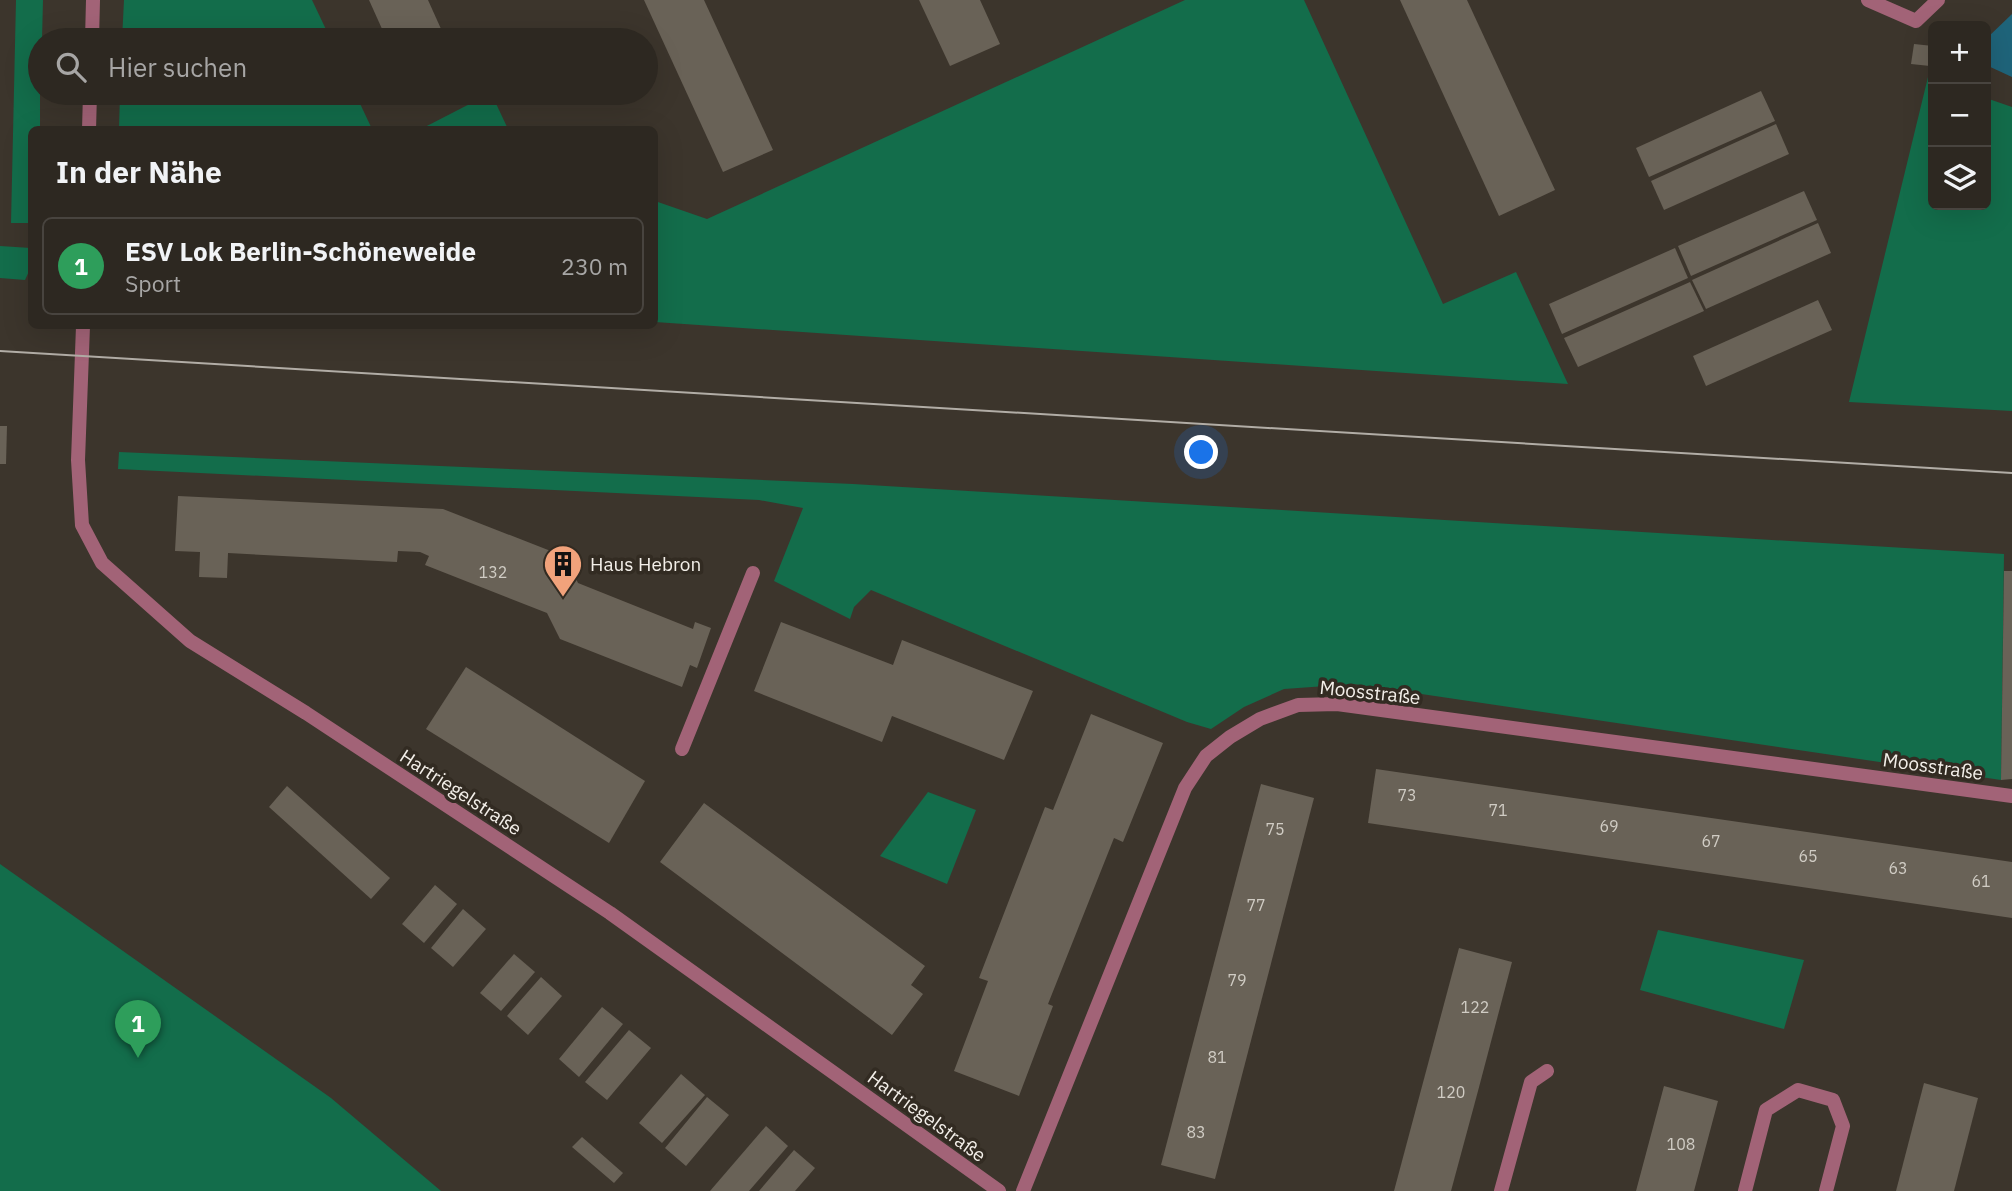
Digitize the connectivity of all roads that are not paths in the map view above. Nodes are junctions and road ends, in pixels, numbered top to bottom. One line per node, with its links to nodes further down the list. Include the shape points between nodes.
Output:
1 (93, 0): 4 (street)
2 (1868, 0): 3 (street, via 1916,21)
3 (1938, 0)
4 (92, 28)
5 (90, 105): 6 (street)
6 (89, 126)
7 (83, 329): 12 (street, Hartriegelstraße, via 78,460 82,525 102,563 190,641 610,913)
8 (753, 573): 9 (street)
9 (682, 749)
10 (2012, 796): 13 (street, Moosstraße, via 1337,704 1298,705 1260,719 1206,756 1185,788)
11 (1547, 1071): 14 (street, via 1531,1082)
12 (999, 1191)
13 (1023, 1191)
14 (1501, 1191)
15 (1745, 1191): 16 (street, via 1766,1110 1798,1090 1833,1100 1843,1126)
16 (1826, 1191)

